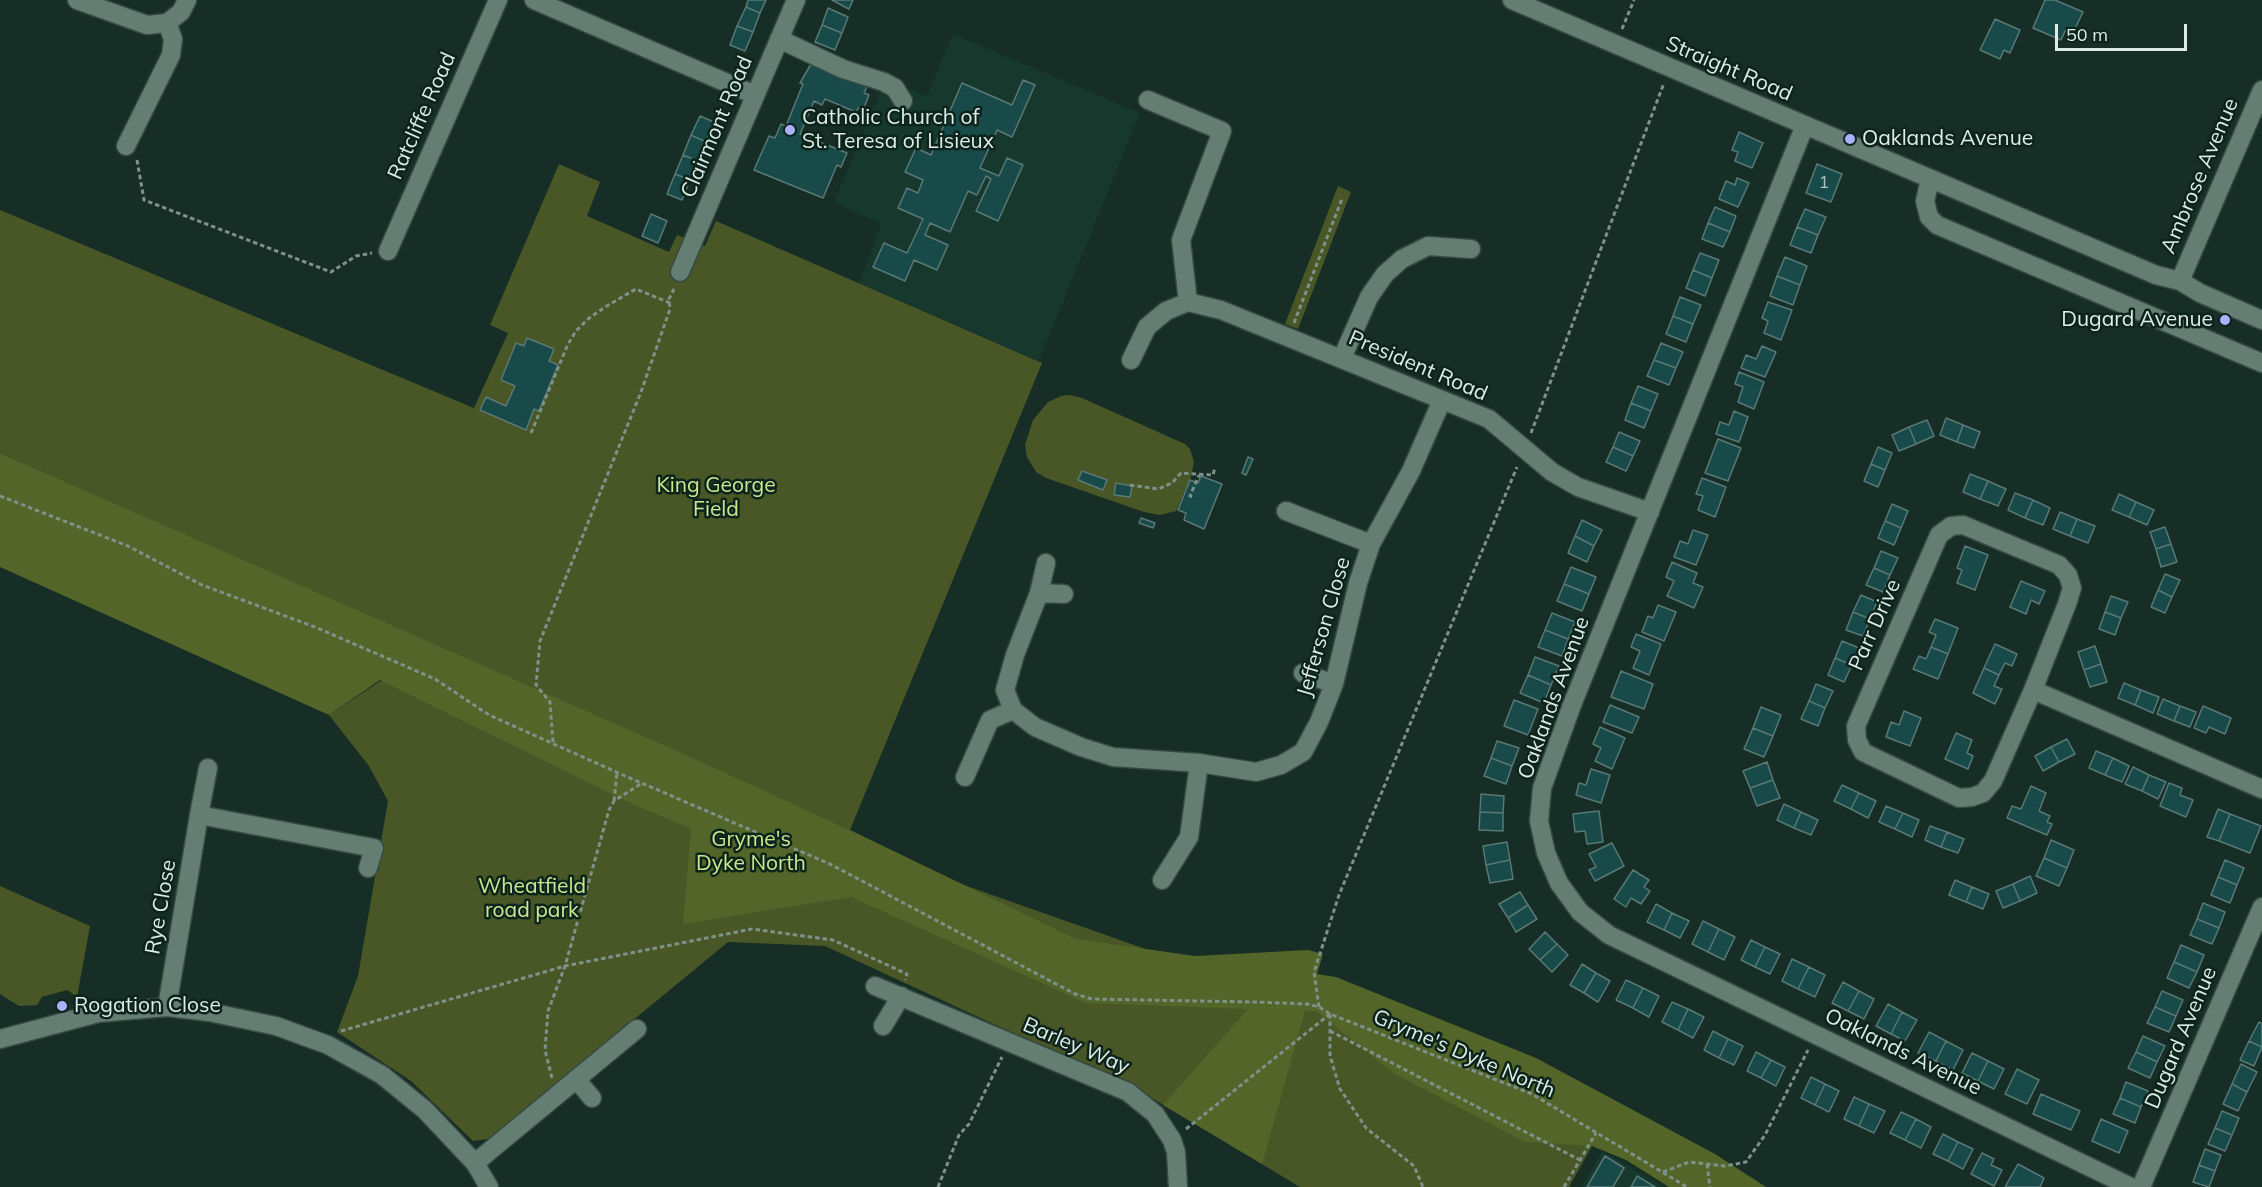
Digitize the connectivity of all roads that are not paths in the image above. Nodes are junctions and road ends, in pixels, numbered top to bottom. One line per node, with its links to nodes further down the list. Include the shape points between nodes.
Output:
1 (77, 0): 7 (street, via 147,25)
2 (188, 0): 7 (street)
3 (498, 0): 17 (street, Ratcliffe Road)
4 (534, 0): 10 (street)
5 (796, 0): 8 (street, Clairmont Road)
6 (1512, 0): 13 (street, Straight Road)
7 (167, 23): 14 (street, via 174,39 171,55)
8 (779, 39): 10 (street, Clairmont Road); 12 (street, via 843,69 884,82 895,88)
9 (2262, 90): 19 (street, Ambrose Avenue)
10 (755, 95): 18 (street, Clairmont Road)
11 (1148, 100): 20 (street, via 1222,131 1181,240)
12 (903, 101)
13 (1805, 125): 15 (street, Straight Road); 27 (street, Oaklands Avenue)
14 (126, 146)
15 (1930, 179): 19 (street, Straight Road, via 2156,275); 24 (street, via 1925,201 1929,217 1937,225)
16 (1471, 249): 22 (street, via 1428,246 1384,274 1369,297)
17 (388, 251)
18 (680, 272)
19 (2180, 281): 21 (street, Straight Road)
20 (1188, 302): 22 (street, President Road, via 1221,310); 23 (street, via 1166,311 1147,327)
21 (2262, 320)
22 (1342, 358): 25 (street, President Road)
23 (1131, 360)
24 (2262, 363)
25 (1442, 400): 27 (street, President Road, via 1489,419 1552,472 1578,487); 28 (street, Jefferson Close, via 1412,471)
26 (1286, 511): 28 (street)
27 (1650, 512): 55 (street, Oaklands Avenue, via 1542,788 1539,821 1546,853 1559,884 1580,912 1609,935)
28 (1371, 544): 33 (street, Jefferson Close)
29 (1046, 563): 30 (street)
30 (1039, 593): 31 (street); 35 (street, via 1005,690)
31 (1064, 594)
32 (1303, 673): 33 (street)
33 (1334, 684): 36 (street, Jefferson Close, via 1303,752 1281,765 1256,772)
34 (2033, 690): 34 (street, Parr Drive, via 1993,781 1983,793 1972,798 1959,798 1863,752 1856,726 1939,535 1951,526 1963,525 2049,560 2068,575 2072,588); 39 (street)
35 (1013, 710): 36 (street, Jefferson Close, via 1035,727 1113,757); 38 (street, via 990,720)
36 (1199, 763): 42 (street, via 1189,837)
37 (208, 768): 40 (street, Rye Close)
38 (965, 777)
39 (2262, 789)
40 (199, 815): 41 (street, via 374,848); 46 (street, Rye Close)
41 (368, 868)
42 (1162, 880)
43 (2262, 907): 56 (street, Dugard Avenue)
44 (875, 986): 45 (street, Barley Way)
45 (901, 996): 47 (street); 54 (street, Barley Way, via 1128,1092 1155,1114 1172,1140)
46 (167, 1007): 49 (street, via 98,1013); 52 (street, via 276,1026 328,1045 382,1075 425,1110)
47 (883, 1026)
48 (637, 1029): 50 (street)
49 (0, 1039)
50 (576, 1079): 51 (street); 52 (street)
51 (592, 1098)
52 (475, 1163): 53 (street)
53 (489, 1187)
54 (1178, 1187)
55 (2132, 1187)
56 (2141, 1187)

